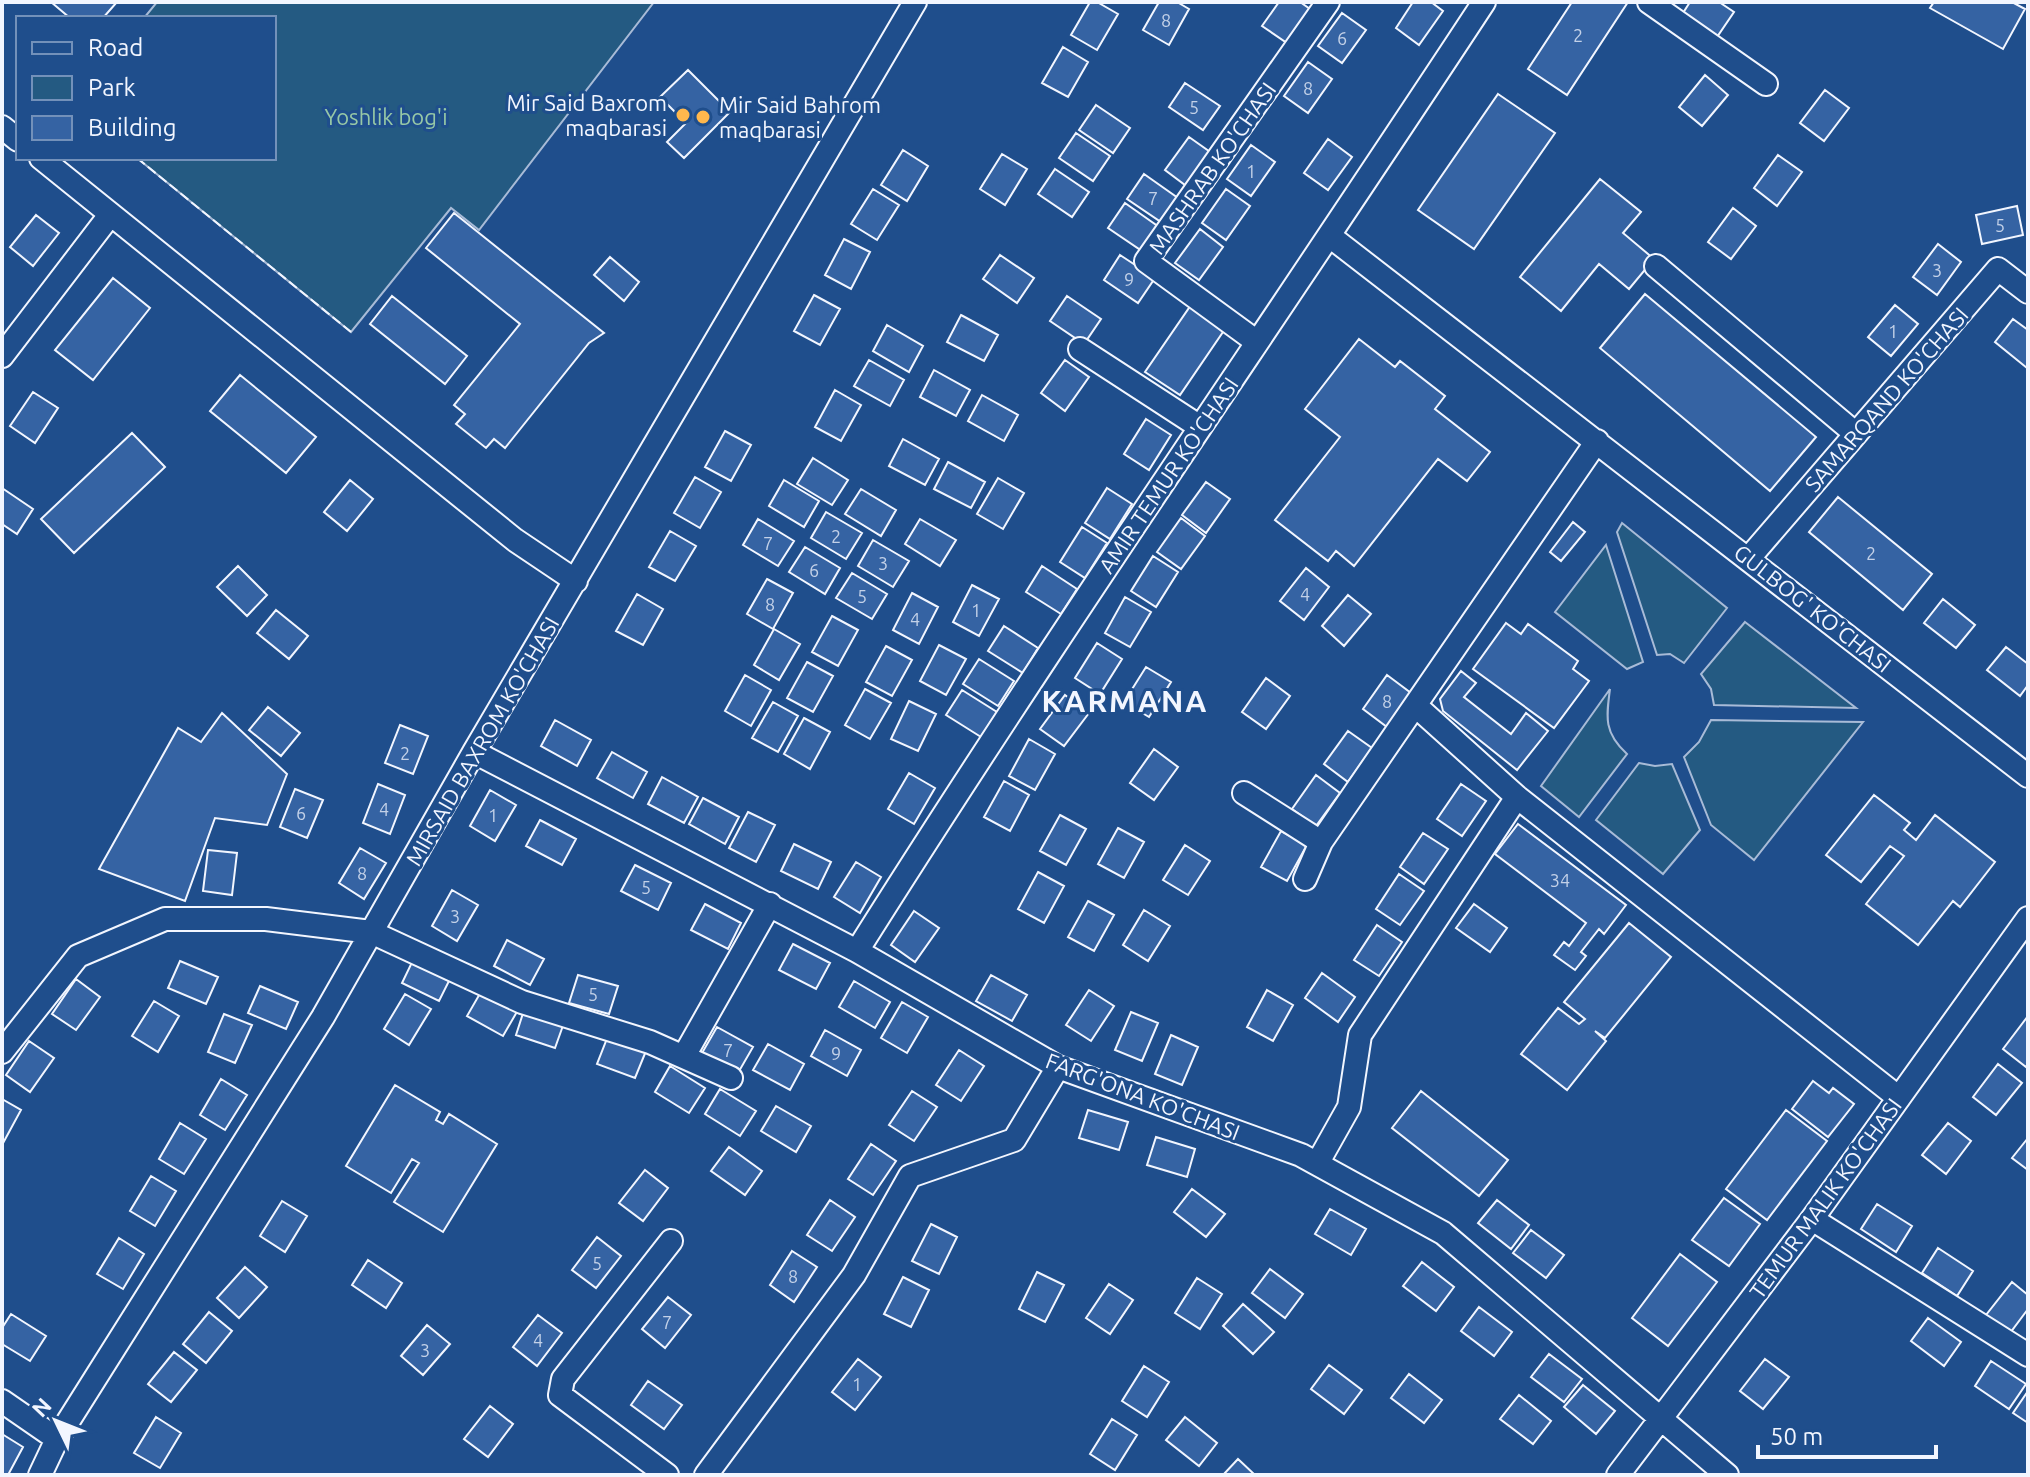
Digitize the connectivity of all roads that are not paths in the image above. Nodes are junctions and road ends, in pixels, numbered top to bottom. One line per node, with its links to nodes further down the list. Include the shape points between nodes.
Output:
1 (915, 2): 18 (street, MIRSAID BAXROM KO'CHASI)
2 (1328, 2): 11 (street, MASHRAB KO'CHASI, via 1146,261)
3 (1484, 2): 8 (street, AMIR TEMUR KO'CHASI)
4 (1649, 2): 5 (street)
5 (1766, 84)
6 (43, 160): 7 (street)
7 (110, 215): 13 (street); 18 (street, via 515,540)
8 (1331, 237): 11 (street, AMIR TEMUR KO'CHASI); 16 (street, GULBOG' KO'CHASI)
9 (1656, 266): 15 (street)
10 (2028, 292): 15 (street, SAMARQAND KO'CHASI, via 1998,269)
11 (1257, 342): 14 (street, AMIR TEMUR KO'CHASI)
12 (1080, 349): 14 (street)
13 (2, 356)
14 (1200, 427): 29 (street, AMIR TEMUR KO'CHASI)
15 (1856, 434): 17 (street, SAMARQAND KO'CHASI)
16 (1597, 441): 17 (street, GULBOG' KO'CHASI); 19 (street)
17 (1749, 558): 21 (street, GULBOG' KO'CHASI)
18 (576, 581): 20 (street, MIRSAID BAXROM KO'CHASI)
19 (1416, 706): 23 (street); 24 (street)
20 (474, 752): 26 (street, FARG'ONA KO'CHASI); 28 (street, MIRSAID BAXROM KO'CHASI)
21 (2028, 776)
22 (1244, 793): 24 (street)
23 (1517, 797): 34 (street); 35 (street, via 1360,1035 1349,1107)
24 (1321, 842): 25 (street)
25 (1305, 879)
26 (770, 904): 29 (street, FARG'ONA KO'CHASI); 31 (street)
27 (2028, 918): 34 (street, TEMUR MALIK KO'CHASI)
28 (371, 932): 30 (street, via 266,919 165,919 78,956); 31 (street, via 522,1002); 41 (street, MIRSAID BAXROM KO'CHASI)
29 (857, 951): 32 (street, FARG'ONA KO'CHASI)
30 (2, 1052)
31 (684, 1056): 33 (street)
32 (1058, 1067): 35 (street, FARG'ONA KO'CHASI); 44 (street, via 1014,1140 910,1176 854,1275)
33 (731, 1078)
34 (1899, 1098): 36 (street, TEMUR MALIK KO'CHASI)
35 (1317, 1164): 40 (street, FARG'ONA KO'CHASI, via 1443,1233)
36 (1812, 1219): 38 (street); 40 (street, TEMUR MALIK KO'CHASI)
37 (671, 1241): 43 (street, via 563,1379 560,1395)
38 (2028, 1355)
39 (2, 1401): 41 (street)
40 (1660, 1416): 45 (street, TEMUR MALIK KO'CHASI); 46 (street, FARG'ONA KO'CHASI)
41 (57, 1439): 42 (street, MIRSAID BAXROM KO'CHASI)
42 (40, 1475)
43 (667, 1475)
44 (706, 1475)
45 (1618, 1475)
46 (1727, 1475)

